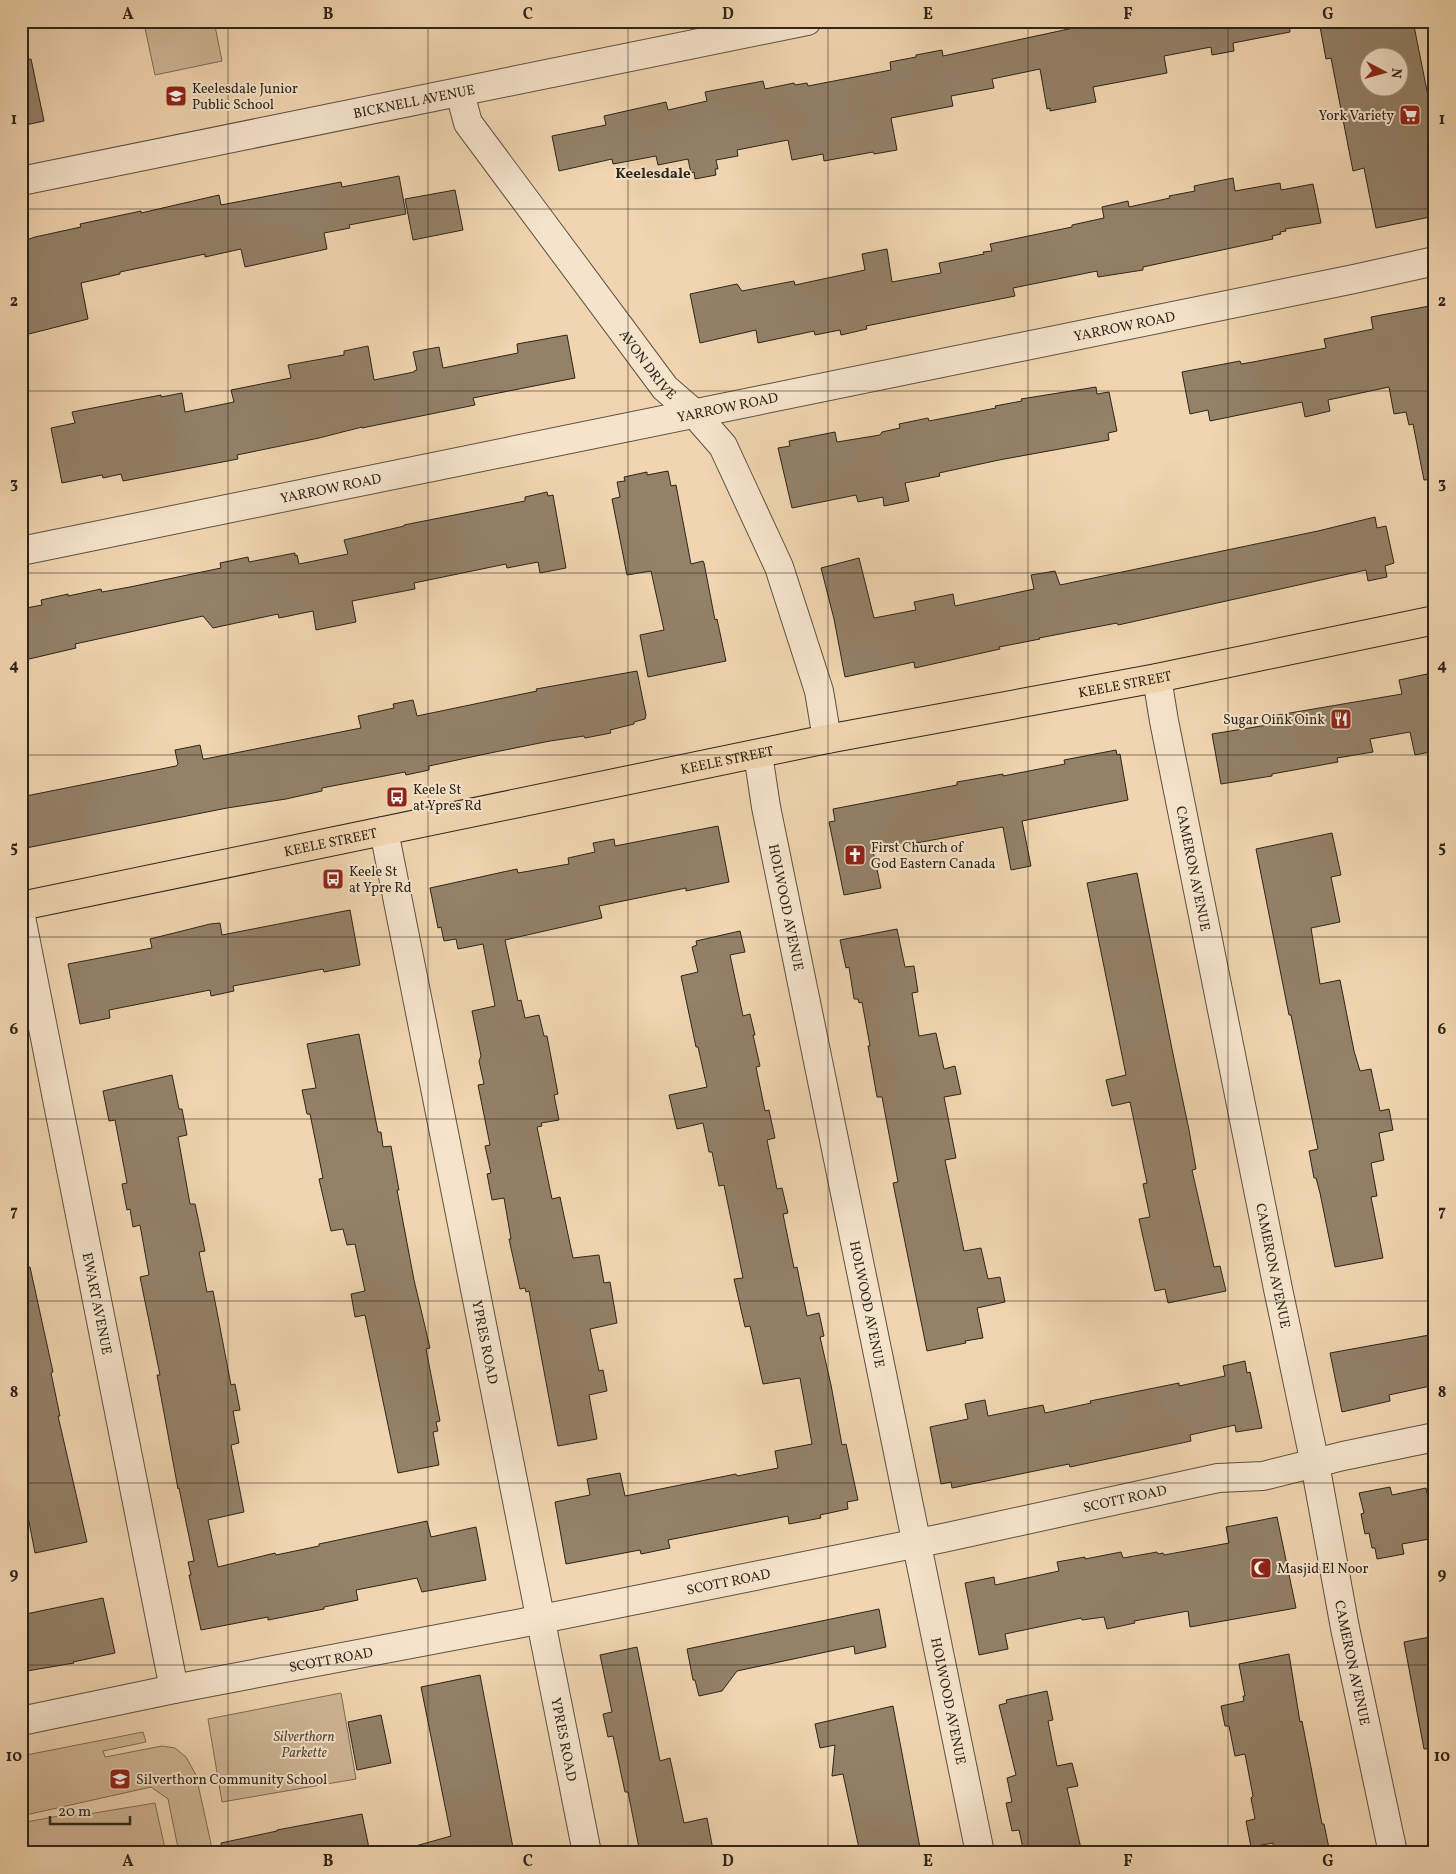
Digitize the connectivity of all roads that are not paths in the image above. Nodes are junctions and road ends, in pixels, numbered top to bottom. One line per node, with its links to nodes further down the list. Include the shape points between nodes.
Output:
1 (807, 21): 2 (street, BICKNELL AVENUE)
2 (460, 93): 3 (street, BICKNELL AVENUE); 5 (street, AVON DRIVE, via 468,123 665,388)
3 (21, 181)
4 (1435, 261): 5 (street, YARROW ROAD)
5 (695, 414): 6 (street, YARROW ROAD); 9 (street, AVON DRIVE, via 723,446 780,567 818,691)
6 (21, 551)
7 (1435, 620): 8 (main road, KEELE STREET)
8 (1157, 678): 9 (main road, KEELE STREET); 15 (street, CAMERON AVENUE)
9 (828, 739): 10 (main road, KEELE STREET)
10 (758, 754): 11 (main road, KEELE STREET); 16 (street, HOLWOOD AVENUE, via 766,807)
11 (384, 831): 12 (main road, KEELE STREET); 17 (street, YPRES ROAD)
12 (21, 906)
13 (21, 917): 18 (street, EWART AVENUE)
14 (1435, 1437): 15 (street, SCOTT ROAD)
15 (1315, 1464): 16 (street, SCOTT ROAD, via 1263,1476 1218,1478); 22 (street, CAMERON AVENUE, via 1345,1628)
16 (916, 1542): 17 (street, SCOTT ROAD); 21 (street, HOLWOOD AVENUE)
17 (541, 1618): 18 (street, SCOTT ROAD); 20 (street, YPRES ROAD)
18 (174, 1689): 19 (street, SCOTT ROAD)
19 (21, 1721)
20 (587, 1853)
21 (980, 1853)
22 (1393, 1853)

